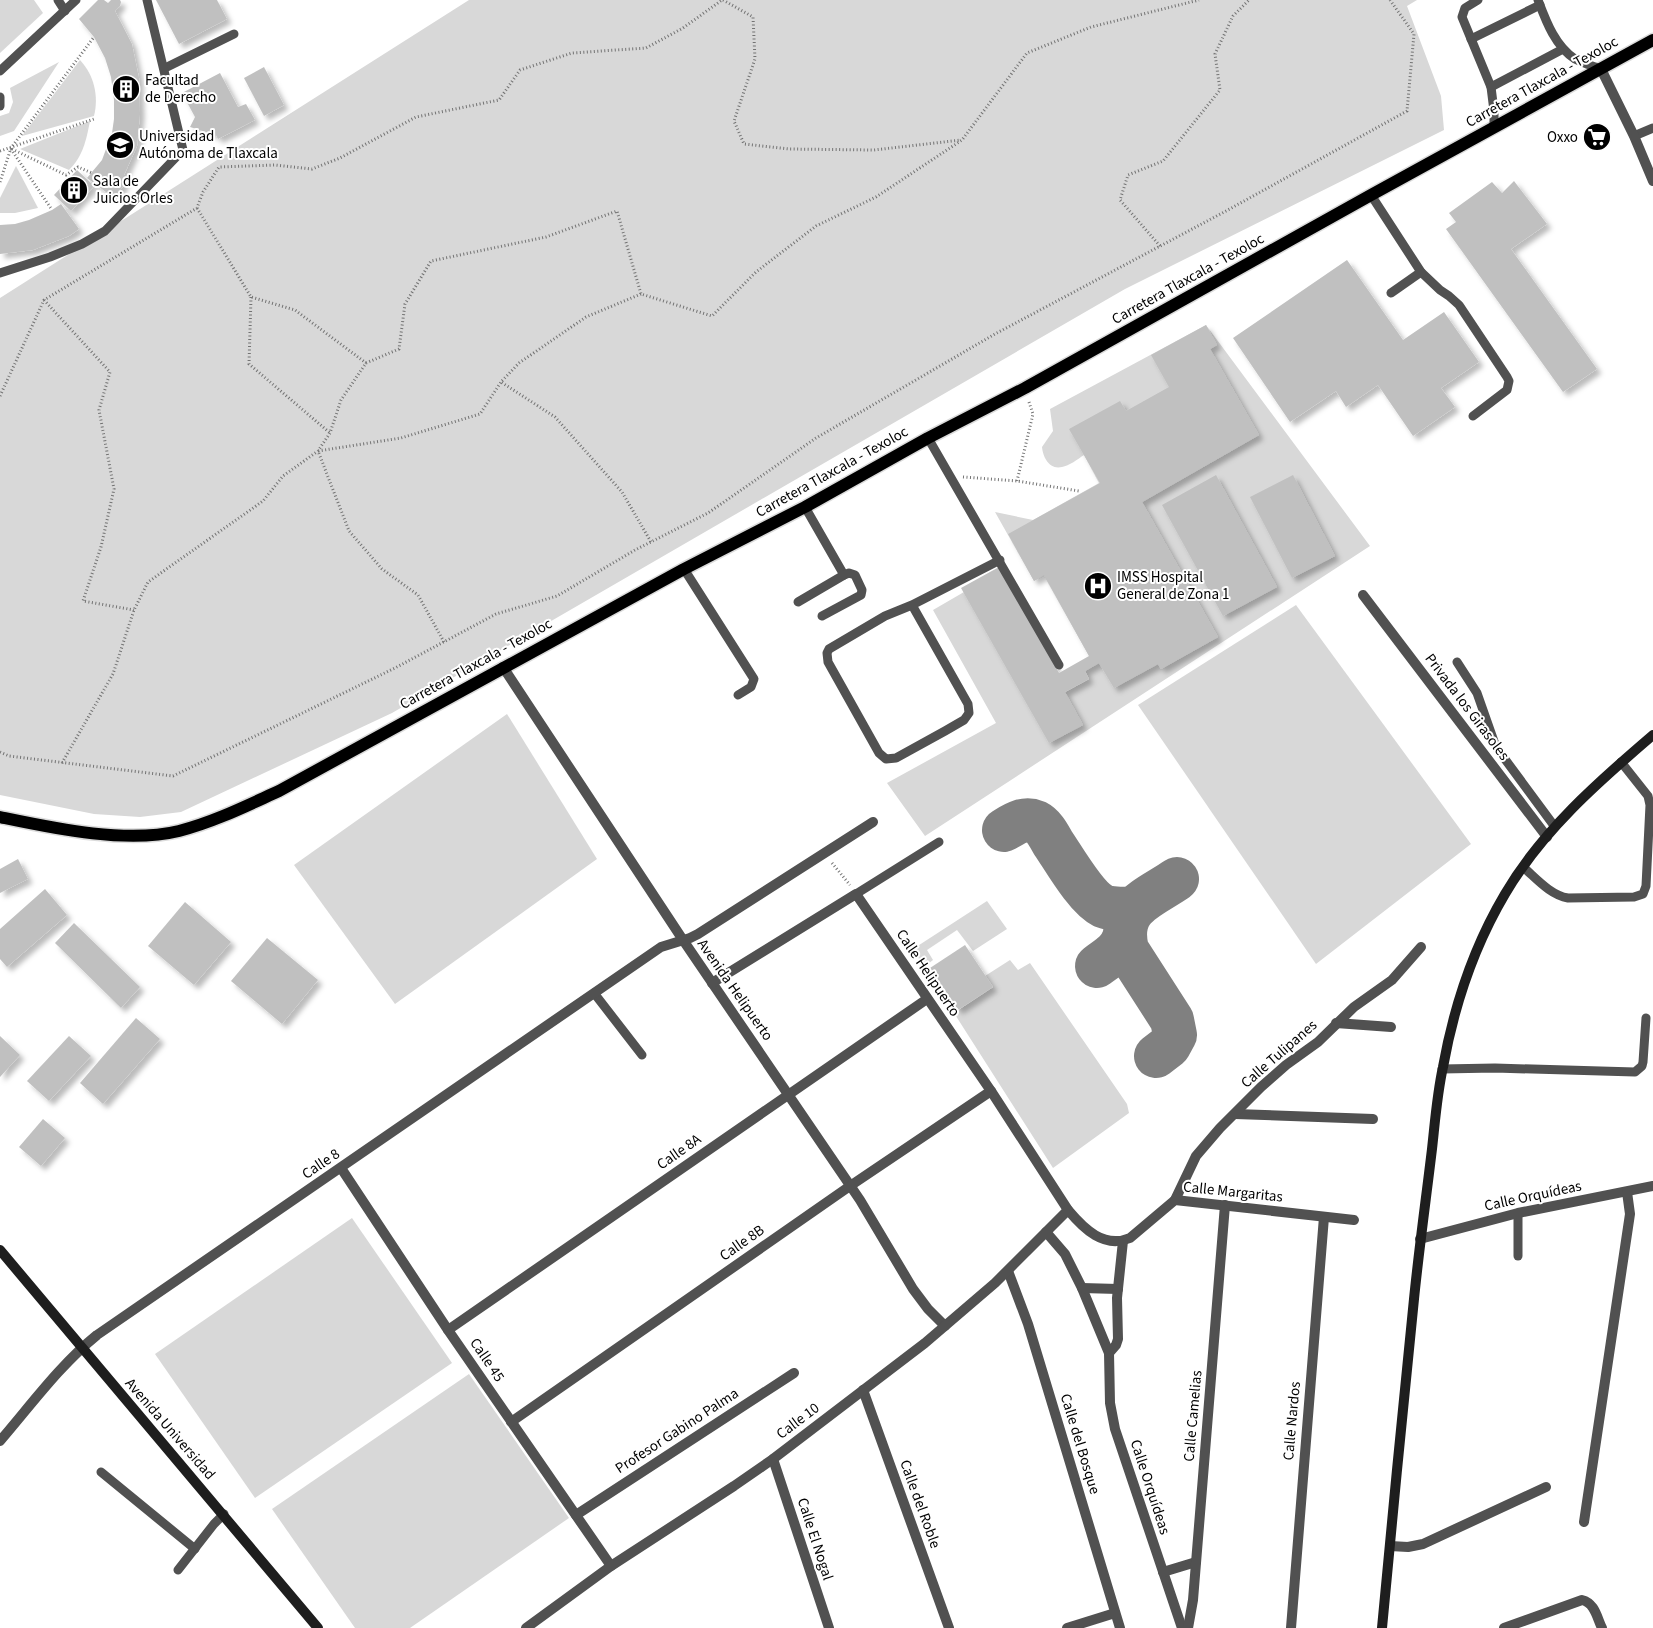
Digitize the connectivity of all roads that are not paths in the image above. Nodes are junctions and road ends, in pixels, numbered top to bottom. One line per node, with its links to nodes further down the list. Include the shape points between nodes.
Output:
1 (58, 0): 6 (lane)
2 (76, 0): 6 (lane)
3 (147, 0): 11 (lane)
4 (1478, 0): 8 (lane, via 1462,12)
5 (1539, 3): 8 (lane); 10 (lane, via 1556,41)
6 (65, 12): 13 (lane)
7 (234, 34): 11 (lane)
8 (1471, 40): 14 (lane)
9 (1653, 40): 12 (main road, Carretera Tlaxcala - Texoloc)
10 (1563, 49): 12 (lane, via 1577,60); 14 (lane)
11 (165, 68): 23 (lane, via 183,150 105,231 50,257)
12 (1601, 69): 17 (main road, Carretera Tlaxcala - Texoloc); 19 (street)
13 (0, 71)
14 (1491, 87): 17 (lane)
15 (0, 97): 16 (lane)
16 (0, 106)
17 (1494, 127): 21 (main road, Carretera Tlaxcala - Texoloc)
18 (1653, 128): 19 (lane)
19 (1634, 136): 20 (street)
20 (1653, 181)
21 (1371, 195): 22 (lane); 26 (main road, Carretera Tlaxcala - Texoloc)
22 (1421, 272): 24 (lane); 25 (lane, via 1460,305 1509,382 1504,394)
23 (0, 273)
24 (1391, 293)
25 (1473, 416)
26 (928, 438): 27 (main road, Carretera Tlaxcala - Texoloc); 28 (lane)
27 (805, 507): 29 (main road, Carretera Tlaxcala - Texoloc); 30 (lane)
28 (1000, 560): 33 (lane); 36 (lane)
29 (684, 569): 37 (main road, Carretera Tlaxcala - Texoloc); 38 (lane, via 754,679 751,687)
30 (844, 575): 32 (lane); 34 (lane, via 856,577 861,596)
31 (1363, 594): 44 (street, Privada los Girasoles)
32 (798, 602)
33 (912, 604): 33 (lane, via 832,645 827,653 828,662 879,753 886,759 896,758 945,731 964,720 969,713 968,704)
34 (822, 616)
35 (1457, 662): 43 (lane, via 1477,693 1496,747)
36 (1059, 665)
37 (503, 668): 41 (main road, Carretera Tlaxcala - Texoloc, via 279,791 197,826 152,835 117,835); 48 (street, Avenida Helipuerto)
38 (738, 695)
39 (1653, 735): 40 (main road)
40 (1621, 762): 43 (main road); 46 (lane, via 1648,796 1650,805 1643,894 1634,897 1560,897)
41 (0, 816)
42 (873, 822): 48 (street, Calle 8, via 698,934)
43 (1555, 827): 44 (main road)
44 (1547, 837): 46 (main road)
45 (939, 842): 47 (lane)
46 (1523, 867): 57 (main road, via 1505,893 1474,954)
47 (856, 894): 50 (street); 52 (street, Calle Helipuerto)
48 (683, 940): 50 (street, Avenida Helipuerto); 51 (street, Calle 8, via 661,947)
49 (1422, 947): 54 (street, Calle Tulipanes, via 1392,980)
50 (712, 983): 59 (street, Avenida Helipuerto)
51 (594, 993): 56 (lane); 62 (street, Calle 8)
52 (927, 999): 58 (street, Calle Helipuerto); 59 (street, Calle 8A)
53 (1646, 1018): 57 (lane, via 1643,1062 1635,1072)
54 (1336, 1023): 55 (street); 60 (street, Calle Tulipanes)
55 (1391, 1027)
56 (642, 1054)
57 (1442, 1069): 73 (main road)
58 (991, 1090): 63 (street, Calle 8B); 68 (street, Calle Helipuerto)
59 (788, 1094): 63 (street, Avenida Helipuerto); 81 (street, Calle 8A)
60 (1235, 1114): 61 (street); 66 (street, Calle Tulipanes, via 1196,1156)
61 (1374, 1119)
62 (341, 1168): 81 (street, Calle 45); 82 (street, Calle 8)
63 (850, 1186): 80 (street, Avenida Helipuerto, via 913,1289); 86 (street, Calle 8B)
64 (1653, 1186): 65 (street, Calle Orquídeas)
65 (1627, 1192): 69 (street, Calle Orquídeas); 93 (street, via 1630,1214)
66 (1175, 1200): 67 (street, Calle Margaritas); 74 (street, Calle Margaritas, via 1138,1233)
67 (1225, 1205): 70 (street, Calle Margaritas); 96 (street, Calle Camelias)
68 (1068, 1210): 72 (street, Calle 10); 74 (street, via 1096,1236)
69 (1518, 1212): 73 (street, Calle Orquídeas); 76 (lane)
70 (1324, 1217): 71 (street, Calle Margaritas); 109 (street, Calle Nardos)
71 (1354, 1220)
72 (1046, 1232): 77 (street, Calle 10); 78 (street, Calle Orquídeas, via 1065,1254)
73 (1420, 1239): 94 (main road)
74 (1123, 1241): 79 (street, Calle Orquídeas)
75 (0, 1250): 82 (main road, Avenida Universidad)
76 (1518, 1256)
77 (1008, 1271): 80 (street, Calle 10); 100 (street, Calle del Bosque, via 1028,1324)
78 (1082, 1288): 79 (street); 83 (street, Calle Orquídeas)
79 (1118, 1290): 83 (street, Calle Orquídeas, via 1118,1339)
80 (945, 1326): 85 (street, Calle 10)
81 (448, 1330): 86 (street, Calle 45)
82 (81, 1348): 87 (street, Calle 8); 91 (main road, Avenida Universidad)
83 (1110, 1353): 99 (street, Calle Orquídeas, via 1110,1403 1115,1429)
84 (794, 1373): 92 (street, Profesor Gabino Palma)
85 (863, 1390): 88 (street, Calle 10); 104 (street, Calle del Roble)
86 (511, 1422): 92 (street, Calle 45)
87 (0, 1441)
88 (773, 1459): 97 (street, Calle 10); 103 (street, Calle El Nogal)
89 (101, 1472): 95 (lane)
90 (1546, 1487): 94 (street, via 1423,1544 1408,1548)
91 (224, 1514): 95 (lane); 101 (main road, Avenida Universidad)
92 (576, 1515): 97 (street, Calle 45)
93 (1584, 1522)
94 (1390, 1546): 110 (main road)
95 (195, 1549): 98 (lane)
96 (1196, 1562): 99 (street); 108 (street, Calle Camelias)
97 (611, 1566): 102 (street, Calle 10)
98 (178, 1570)
99 (1163, 1572): 107 (street, Calle Orquídeas)
100 (1115, 1613): 105 (street); 106 (street, Calle del Bosque)
101 (318, 1628)
102 (526, 1628)
103 (829, 1628)
104 (949, 1628)
105 (1067, 1628)
106 (1120, 1628)
107 (1182, 1628)
108 (1188, 1628)
109 (1291, 1628)
110 (1382, 1628)
111 (1504, 1628): 112 (street, via 1582,1600 1593,1607)
112 (1602, 1628)

